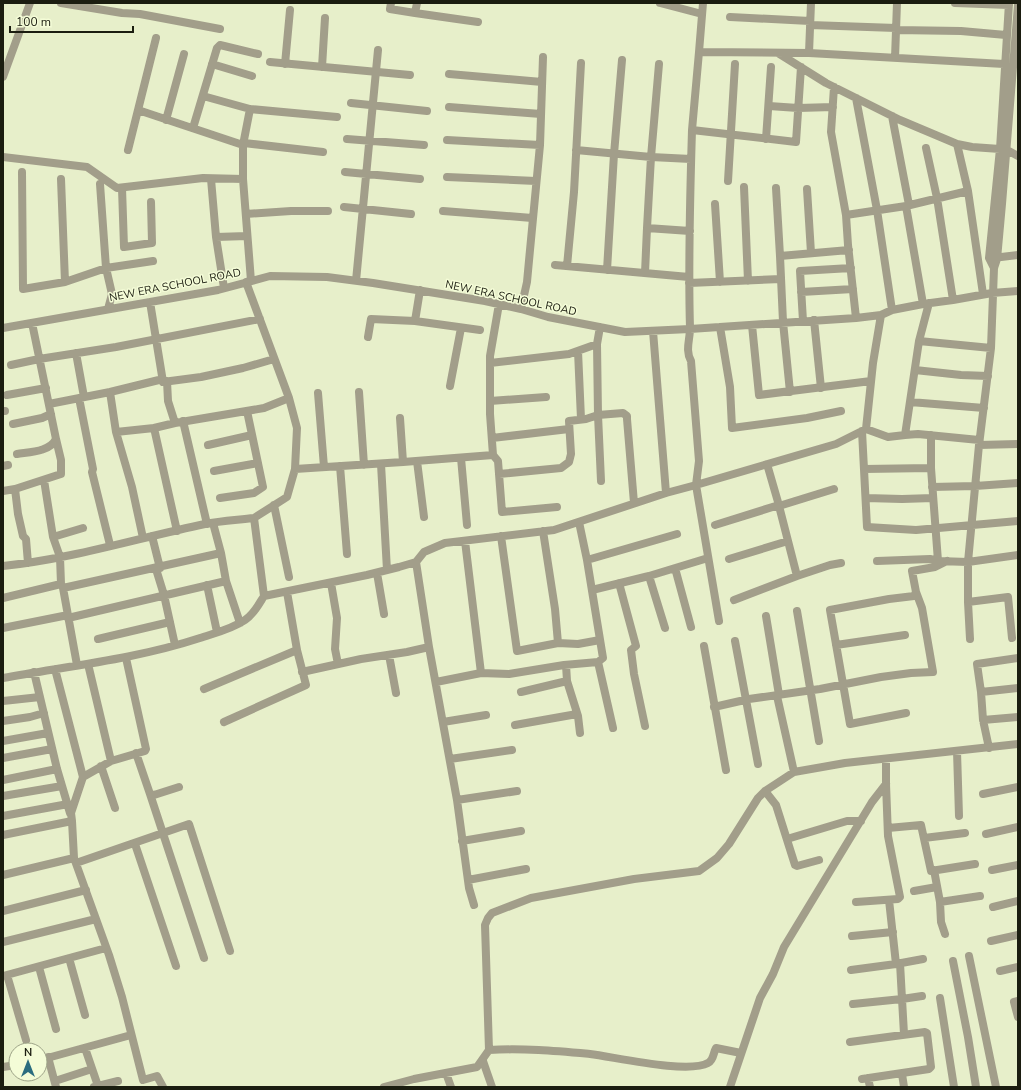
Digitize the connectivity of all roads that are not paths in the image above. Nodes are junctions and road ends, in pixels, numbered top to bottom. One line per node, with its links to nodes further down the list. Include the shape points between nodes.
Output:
1 (30, 3): 48 (street)
2 (61, 3): 20 (street)
3 (391, 3): 13 (street, via 390,9)
4 (417, 3): 13 (street)
5 (660, 3): 14 (street)
6 (703, 3): 14 (street)
7 (811, 3): 19 (street)
8 (898, 3): 21 (street)
9 (955, 3): 10 (street)
10 (1009, 4): 18 (street)
11 (1018, 5): 22 (street)
12 (290, 10): 37 (street)
13 (415, 13): 17 (street)
14 (702, 14): 26 (street)
15 (730, 17): 19 (street)
16 (326, 18): 41 (street)
17 (478, 22)
18 (1008, 22): 22 (street); 23 (street)
19 (810, 23): 21 (street); 28 (street)
20 (220, 29)
21 (896, 29): 23 (street); 32 (street)
22 (1017, 29): 80 (street)
23 (1006, 35): 40 (street)
24 (156, 38): 60 (street)
25 (378, 50): 44 (street)
26 (699, 52): 27 (street); 67 (street)
27 (778, 53): 28 (street); 43 (street)
28 (809, 53): 32 (street)
29 (184, 54): 65 (street)
30 (258, 54): 36 (street, via 220,45)
31 (543, 57): 49 (street)
32 (895, 58): 40 (street)
33 (622, 60): 82 (street)
34 (270, 62): 37 (street)
35 (581, 63): 79 (street)
36 (212, 64): 47 (street); 51 (street)
37 (285, 64): 41 (street)
38 (660, 64): 85 (street)
39 (736, 64): 68 (street)
40 (1004, 64): 80 (street)
41 (322, 67): 44 (street)
42 (771, 67): 55 (street)
43 (801, 67): 50 (street); 58 (street)
44 (376, 72): 46 (street); 54 (street)
45 (449, 74): 49 (street)
46 (410, 75)
47 (252, 76)
48 (3, 77)
49 (542, 82): 62 (street)
50 (834, 87): 52 (street); 57 (street)
51 (203, 96): 59 (street); 66 (street)
52 (856, 98): 63 (street); 109 (street)
53 (351, 103): 54 (street)
54 (372, 105): 61 (street); 72 (street)
55 (769, 106): 58 (street); 69 (street)
56 (449, 107): 62 (street)
57 (833, 107): 58 (street); 114 (street, via 831,132)
58 (798, 108): 69 (street, via 796,142)
59 (250, 109): 64 (street); 73 (street)
60 (138, 110): 65 (street); 78 (street)
61 (427, 111)
62 (541, 114): 76 (street)
63 (892, 116): 74 (street); 106 (street)
64 (337, 117)
65 (166, 120): 66 (street)
66 (193, 128): 73 (street)
67 (692, 130): 68 (street); 86 (street)
68 (730, 135): 69 (street); 96 (street)
69 (766, 138)
70 (347, 139): 72 (street)
71 (447, 140): 76 (street)
72 (369, 141): 75 (street); 89 (street)
73 (244, 144): 81 (street); 93 (street)
74 (957, 144): 80 (street); 102 (street)
75 (424, 145)
76 (540, 145): 95 (street)
77 (926, 148): 103 (street)
78 (128, 150)
79 (576, 150): 82 (street); 127 (street)
80 (1003, 150): 83 (street); 124 (street)
81 (323, 152)
82 (614, 154): 85 (street); 130 (street)
83 (1018, 156)
84 (3, 157): 99 (street, via 87,167 117,188)
85 (651, 157): 86 (street); 116 (street)
86 (691, 160): 117 (street)
87 (22, 172): 136 (street, via 23,289)
88 (345, 172): 89 (street)
89 (366, 175): 94 (street); 108 (street)
90 (447, 177): 95 (street)
91 (61, 179): 136 (street)
92 (211, 179): 93 (street); 99 (street); 119 (street)
93 (243, 179): 112 (street)
94 (420, 179)
95 (536, 181): 115 (street)
96 (728, 181)
97 (100, 184): 128 (street)
98 (744, 187): 135 (street)
99 (122, 188): 104 (street, via 124,247 152,243)
100 (776, 188): 123 (street)
101 (807, 189): 121 (street)
102 (968, 191): 103 (street); 145 (street)
103 (937, 198): 106 (street); 146 (street)
104 (151, 202)
105 (716, 204): 138 (street)
106 (908, 205): 109 (street); 149 (street)
107 (344, 207): 108 (street)
108 (362, 209): 113 (street); 134 (street)
109 (877, 210): 114 (street); 152 (street)
110 (328, 211): 112 (street)
111 (443, 211): 115 (street)
112 (246, 214): 118 (street)
113 (411, 214)
114 (846, 215): 120 (street)
115 (532, 218): 151 (street, via 527,282)
116 (647, 228): 117 (street); 131 (street)
117 (690, 231): 133 (street)
118 (248, 236): 119 (street); 137 (street)
119 (216, 237): 139 (street)
120 (849, 250): 121 (street); 129 (street)
121 (811, 253): 123 (street)
122 (1018, 255): 124 (street)
123 (780, 256): 132 (street)
124 (993, 258): 144 (street)
125 (153, 261): 128 (street)
126 (555, 265): 127 (street)
127 (568, 266): 130 (street)
128 (106, 268): 136 (street); 150 (street, via 112,294)
129 (851, 268): 140 (street); 143 (street, via 800,272)
130 (607, 270): 131 (street)
131 (645, 273): 133 (street)
132 (781, 279): 135 (street); 159 (street)
133 (689, 280): 138 (street); 166 (street)
134 (356, 281): 137 (street, NEW ERA SCHOOL ROAD, via 326,277 270,276); 141 (street, NEW ERA SCHOOL ROAD)
135 (748, 281): 138 (street)
136 (65, 282)
137 (249, 282): 139 (street, NEW ERA SCHOOL ROAD); 155 (street)
138 (720, 282)
139 (224, 288): 147 (street, NEW ERA SCHOOL ROAD)
140 (853, 289): 143 (street); 154 (street)
141 (420, 290): 148 (street, NEW ERA SCHOOL ROAD); 157 (street)
142 (1018, 291): 144 (street, NEW ERA SCHOOL ROAD)
143 (801, 292): 158 (street)
144 (992, 292): 145 (street, NEW ERA SCHOOL ROAD); 173 (street)
145 (983, 294): 146 (street, NEW ERA SCHOOL ROAD)
146 (953, 300): 149 (street, NEW ERA SCHOOL ROAD)
147 (150, 302): 150 (street, NEW ERA SCHOOL ROAD); 170 (street)
148 (499, 304): 151 (street, NEW ERA SCHOOL ROAD); 178 (street)
149 (926, 304): 152 (street, NEW ERA SCHOOL ROAD); 171 (street)
150 (108, 309): 160 (street, NEW ERA SCHOOL ROAD)
151 (521, 309): 162 (street, NEW ERA SCHOOL ROAD)
152 (892, 310): 153 (street, NEW ERA SCHOOL ROAD)
153 (881, 315): 154 (street, NEW ERA SCHOOL ROAD); 183 (street)
154 (856, 318): 156 (street, NEW ERA SCHOOL ROAD)
155 (260, 319): 170 (street); 177 (street)
156 (814, 320): 158 (street, NEW ERA SCHOOL ROAD); 186 (street)
157 (415, 321): 165 (street); 169 (street, via 371,319)
158 (803, 321): 159 (street, NEW ERA SCHOOL ROAD)
159 (783, 322): 161 (street, NEW ERA SCHOOL ROAD); 189 (street)
160 (32, 323): 164 (street, NEW ERA SCHOOL ROAD); 176 (street)
161 (752, 325): 163 (street, NEW ERA SCHOOL ROAD); 189 (street, via 759,395)
162 (600, 327): 168 (street, NEW ERA SCHOOL ROAD, via 625,332); 172 (street)
163 (720, 327): 166 (street, NEW ERA SCHOOL ROAD); 200 (street, via 730,387 732,428)
164 (3, 328)
165 (461, 328): 167 (street); 184 (street)
166 (690, 329): 168 (street, NEW ERA SCHOOL ROAD); 238 (street, via 687,354 691,361 699,460)
167 (480, 330)
168 (653, 331): 244 (street)
169 (368, 337)
170 (156, 339): 175 (street); 182 (street)
171 (919, 341): 173 (street); 180 (street)
172 (597, 344): 174 (street); 202 (street)
173 (991, 348): 181 (street)
174 (578, 351): 178 (street); 204 (street)
175 (76, 353): 176 (street); 193 (street)
176 (39, 359): 179 (street); 185 (street)
177 (274, 359): 182 (street, via 202,377); 194 (street)
178 (490, 363): 195 (street)
179 (11, 366)
180 (915, 370): 181 (street); 196 (street)
181 (988, 376): 198 (street)
182 (165, 380): 187 (street); 205 (street, via 168,400)
183 (871, 382): 186 (street); 209 (street)
184 (450, 386)
185 (46, 388): 191 (street); 197 (street)
186 (821, 388): 189 (street)
187 (110, 392): 193 (street); 210 (street)
188 (359, 392): 227 (street)
189 (790, 392)
190 (318, 393): 229 (street)
191 (7, 395)
192 (546, 397): 195 (street)
193 (82, 398): 197 (street); 271 (street, via 92,472)
194 (289, 398): 199 (street, via 264,408); 231 (street, via 297,428)
195 (490, 401): 214 (street)
196 (910, 402): 198 (street); 212 (street)
197 (49, 404): 201 (street)
198 (984, 408): 216 (street)
199 (247, 411): 205 (street); 211 (street)
200 (841, 411)
201 (51, 414): 206 (street); 215 (street)
202 (598, 415): 204 (street); 236 (street); 248 (street, via 623,413 627,416)
203 (400, 418): 223 (street)
204 (581, 419): 208 (street, via 569,421)
205 (179, 422): 207 (street); 256 (street)
206 (13, 424)
207 (154, 428): 210 (street); 262 (street)
208 (569, 429): 214 (street); 234 (street, via 571,454 566,465 561,468)
209 (864, 430): 212 (street, via 888,437); 226 (street, via 836,444); 232 (street)
210 (116, 432): 268 (street)
211 (252, 435): 217 (street); 224 (street)
212 (905, 435): 213 (street)
213 (931, 435): 216 (street); 230 (street)
214 (492, 438): 220 (street)
215 (56, 440): 219 (street, via 54,445 45,449); 235 (street, via 61,460 61,474)
216 (979, 443): 218 (street); 239 (street)
217 (208, 444)
218 (1018, 444)
219 (17, 454)
220 (493, 455): 221 (street); 234 (street, via 498,461)
221 (461, 458): 222 (street); 257 (street)
222 (417, 461): 223 (street); 252 (street)
223 (403, 462): 225 (street)
224 (258, 463): 233 (street); 245 (street, via 263,487 254,493)
225 (381, 464): 227 (street); 289 (street)
226 (767, 464): 238 (street); 250 (street)
227 (364, 465): 228 (street)
228 (340, 466): 229 (street); 273 (street)
229 (324, 467): 231 (street)
230 (931, 468): 232 (street); 240 (street)
231 (295, 469): 249 (street, via 287,497)
232 (864, 469): 246 (street)
233 (214, 471)
234 (499, 474): 251 (street, via 502,512)
235 (44, 480): 242 (street); 267 (street)
236 (601, 481)
237 (1018, 483): 239 (street)
238 (696, 485): 244 (street); 276 (street)
239 (975, 486): 240 (street); 259 (street)
240 (932, 487): 247 (street)
241 (834, 488): 250 (street)
242 (15, 489): 243 (street); 285 (street, via 18,514 26,539)
243 (3, 491)
244 (666, 493): 248 (street)
245 (220, 498)
246 (866, 498): 247 (street); 261 (street, via 867,527)
247 (933, 498): 261 (street)
248 (634, 503): 255 (street)
249 (274, 505): 253 (street); 291 (street)
250 (779, 505): 258 (street); 270 (street)
251 (557, 507)
252 (424, 517)
253 (254, 518): 256 (street); 303 (street)
254 (1018, 521): 259 (street)
255 (579, 522): 263 (street); 278 (street)
256 (210, 523): 262 (street); 272 (street)
257 (467, 525)
258 (715, 525)
259 (972, 526): 261 (street); 284 (street)
260 (83, 528): 267 (street)
261 (935, 528): 280 (street)
262 (177, 531): 265 (street)
263 (543, 531): 266 (street); 324 (street)
264 (677, 534): 278 (street)
265 (152, 536): 268 (street); 287 (street)
266 (501, 536): 269 (street); 324 (street, via 517,651)
267 (53, 537): 275 (street)
268 (143, 538): 271 (street)
269 (464, 541): 282 (street, via 445,543 424,552); 341 (street)
270 (788, 542): 277 (street); 293 (street)
271 (110, 545): 275 (street)
272 (221, 553): 287 (street); 294 (street)
273 (347, 554)
274 (1018, 555): 284 (street)
275 (60, 557): 285 (street); 298 (street)
276 (708, 558): 288 (street); 311 (street)
277 (729, 559)
278 (587, 560): 299 (street)
279 (877, 561): 280 (street)
280 (938, 561): 281 (street)
281 (948, 561): 284 (street); 301 (street, via 935,567 912,571)
282 (416, 562): 289 (street); 328 (street)
283 (841, 562): 293 (street)
284 (968, 562): 306 (street)
285 (28, 563): 286 (street)
286 (3, 566)
287 (158, 568): 298 (street); 302 (street)
288 (675, 568): 292 (street); 314 (street)
289 (387, 570): 290 (street)
290 (377, 573): 295 (street); 308 (street)
291 (289, 576)
292 (649, 576): 296 (street); 316 (street)
293 (797, 576): 305 (street)
294 (226, 581): 297 (street); 313 (street)
295 (331, 583): 300 (street); 335 (street, via 337,618 335,649)
296 (619, 583): 299 (street); 367 (street, via 636,646 631,650)
297 (207, 585): 302 (street); 317 (street)
298 (62, 586): 304 (street); 310 (street)
299 (592, 590): 322 (street)
300 (287, 592): 303 (street); 329 (street)
301 (916, 592): 325 (street, via 914,596 830,610); 345 (street, via 922,608 933,672 882,677)
302 (164, 595): 310 (street); 312 (street)
303 (264, 596): 313 (street, via 246,620)
304 (3, 598)
305 (734, 600)
306 (968, 602): 319 (street, via 1008,597); 321 (street)
307 (797, 611): 348 (street)
308 (384, 614)
309 (766, 616): 352 (street)
310 (68, 617): 315 (street); 337 (street)
311 (719, 621)
312 (170, 622): 320 (street); 326 (street)
313 (240, 623): 317 (street)
314 (692, 627)
315 (3, 628)
316 (665, 628)
317 (217, 632): 326 (street)
318 (905, 635): 325 (street)
319 (1012, 638)
320 (98, 639)
321 (970, 639)
322 (600, 640): 324 (street, via 578,644); 333 (street, via 603,658)
323 (735, 641): 354 (street)
324 (558, 643)
325 (836, 645): 345 (street)
326 (175, 646): 331 (street)
327 (704, 646): 356 (street)
328 (429, 647): 330 (street); 344 (street)
329 (297, 650): 340 (street); 347 (street)
330 (389, 655): 335 (street); 351 (street)
331 (126, 658): 334 (street); 378 (street, via 146,749)
332 (1018, 658): 350 (street, via 977,664)
333 (598, 662): 336 (street); 368 (street)
334 (88, 664): 337 (street); 382 (street)
335 (338, 664): 340 (street)
336 (566, 665): 341 (street, via 509,674); 343 (street)
337 (77, 666): 338 (street)
338 (56, 669): 339 (street); 388 (street)
339 (34, 672): 342 (street); 353 (street)
340 (302, 672): 364 (street, via 306,685)
341 (481, 673): 344 (street)
342 (3, 678)
343 (567, 681): 349 (street); 359 (street)
344 (436, 682): 365 (street)
345 (843, 685): 348 (street); 358 (street, via 850,724)
346 (1018, 688): 350 (street)
347 (204, 690)
348 (810, 691): 352 (street); 372 (street)
349 (521, 692)
350 (981, 692): 362 (street)
351 (396, 693)
352 (778, 695): 354 (street); 387 (street)
353 (40, 697): 355 (street); 357 (street)
354 (745, 700): 356 (street); 383 (street)
355 (3, 701)
356 (714, 707): 386 (street)
357 (44, 713): 363 (street); 369 (street)
358 (906, 713)
359 (577, 714): 366 (street); 370 (street)
360 (486, 715): 365 (street)
361 (1018, 717): 362 (street)
362 (983, 720): 374 (street)
363 (3, 721)
364 (224, 722)
365 (443, 722): 380 (street)
366 (515, 725)
367 (645, 726)
368 (613, 728)
369 (48, 733): 371 (street); 375 (street)
370 (580, 733)
371 (3, 741)
372 (818, 741)
373 (1018, 744): 374 (street)
374 (989, 748): 377 (street)
375 (52, 749): 379 (street); 385 (street)
376 (512, 750): 380 (street)
377 (957, 751): 381 (street); 403 (street)
378 (136, 754): 382 (street); 396 (street)
379 (3, 758)
380 (450, 759): 399 (street)
381 (886, 759): 387 (street); 390 (street)
382 (111, 761): 384 (street)
383 (758, 764)
384 (101, 766): 388 (street); 401 (street)
385 (57, 769): 389 (street); 391 (street)
386 (726, 770)
387 (794, 772): 395 (street)
388 (83, 777): 404 (street)
389 (3, 780)
390 (886, 784): 405 (street); 407 (street)
391 (62, 786): 398 (street); 400 (street)
392 (179, 787): 396 (street)
393 (1018, 787): 397 (street)
394 (517, 791): 399 (street)
395 (764, 791): 414 (street, via 776,804); 471 (street, via 717,858 699,871 634,879 531,898 492,913 485,925)
396 (150, 794): 409 (street)
397 (983, 794)
398 (3, 796)
399 (457, 800): 415 (street)
400 (68, 804): 402 (street); 404 (street)
401 (115, 808)
402 (3, 816)
403 (959, 816)
404 (71, 817): 412 (street); 418 (street)
405 (861, 821): 414 (street, via 847,821); 472 (street, via 784,947 760,998)
406 (1018, 827): 411 (street)
407 (888, 828): 413 (street, via 919,825 922,827); 430 (street, via 900,897)
408 (521, 831): 415 (street)
409 (162, 833): 416 (street); 445 (street, via 187,824 190,826); 448 (street)
410 (965, 833): 413 (street)
411 (986, 834)
412 (3, 835)
413 (924, 838): 422 (street, via 931,870)
414 (787, 839): 417 (street, via 796,866)
415 (462, 840): 425 (street)
416 (135, 844): 418 (street); 453 (street)
417 (818, 860)
418 (75, 861): 424 (street); 427 (street)
419 (975, 864): 422 (street)
420 (1018, 865): 423 (street)
421 (526, 869): 425 (street)
422 (934, 870): 426 (street)
423 (992, 870)
424 (3, 875)
425 (468, 880): 434 (street)
426 (937, 888): 428 (street); 433 (street)
427 (86, 890): 436 (street); 437 (street)
428 (914, 891)
429 (980, 896): 433 (street)
430 (889, 900): 432 (street); 438 (street)
431 (1018, 901): 435 (street)
432 (856, 902)
433 (940, 902): 439 (street, via 941,922)
434 (474, 905)
435 (993, 907)
436 (3, 911)
437 (96, 919): 443 (street); 444 (street)
438 (893, 932): 441 (street); 451 (street)
439 (945, 934)
440 (1018, 935): 442 (street)
441 (852, 936)
442 (991, 941)
443 (3, 942)
444 (106, 948): 447 (street); 467 (street)
445 (230, 951)
446 (969, 956): 491 (street)
447 (69, 958): 452 (street); 463 (street)
448 (204, 958)
449 (923, 959): 451 (street)
450 (953, 961): 490 (street)
451 (898, 964): 455 (street); 460 (street)
452 (39, 966): 457 (street); 465 (street)
453 (176, 966)
454 (1018, 967): 456 (street)
455 (851, 970)
456 (1000, 971)
457 (5, 976): 468 (street)
458 (922, 996): 460 (street)
459 (940, 998): 489 (street)
460 (902, 999): 462 (street); 466 (street)
461 (1018, 1001): 464 (street, via 1014,1002)
462 (853, 1004)
463 (85, 1015)
464 (1018, 1017)
465 (56, 1029)
466 (904, 1034): 469 (street); 478 (street, via 927,1033 931,1067)
467 (131, 1035): 470 (street); 482 (street, via 143,1080 157,1076)
468 (26, 1040)
469 (850, 1042)
470 (85, 1048): 473 (street); 476 (street)
471 (489, 1050): 472 (street, via 534,1049 684,1066 707,1063 712,1060 716,1048); 474 (street)
472 (741, 1053): 486 (street)
473 (48, 1057)
474 (483, 1061): 477 (street, via 477,1067); 485 (street)
475 (48, 1067): 480 (street)
476 (92, 1069): 480 (street); 481 (street)
477 (446, 1073): 483 (street); 484 (street)
478 (902, 1074): 487 (street, via 865,1078); 488 (street)
479 (118, 1081): 481 (street)
480 (56, 1084)
481 (96, 1086)
482 (163, 1087)
483 (384, 1087)
484 (451, 1087)
485 (492, 1087)
486 (730, 1087)
487 (870, 1087)
488 (904, 1087)
489 (954, 1087)
490 (976, 1087)
491 (996, 1087)

